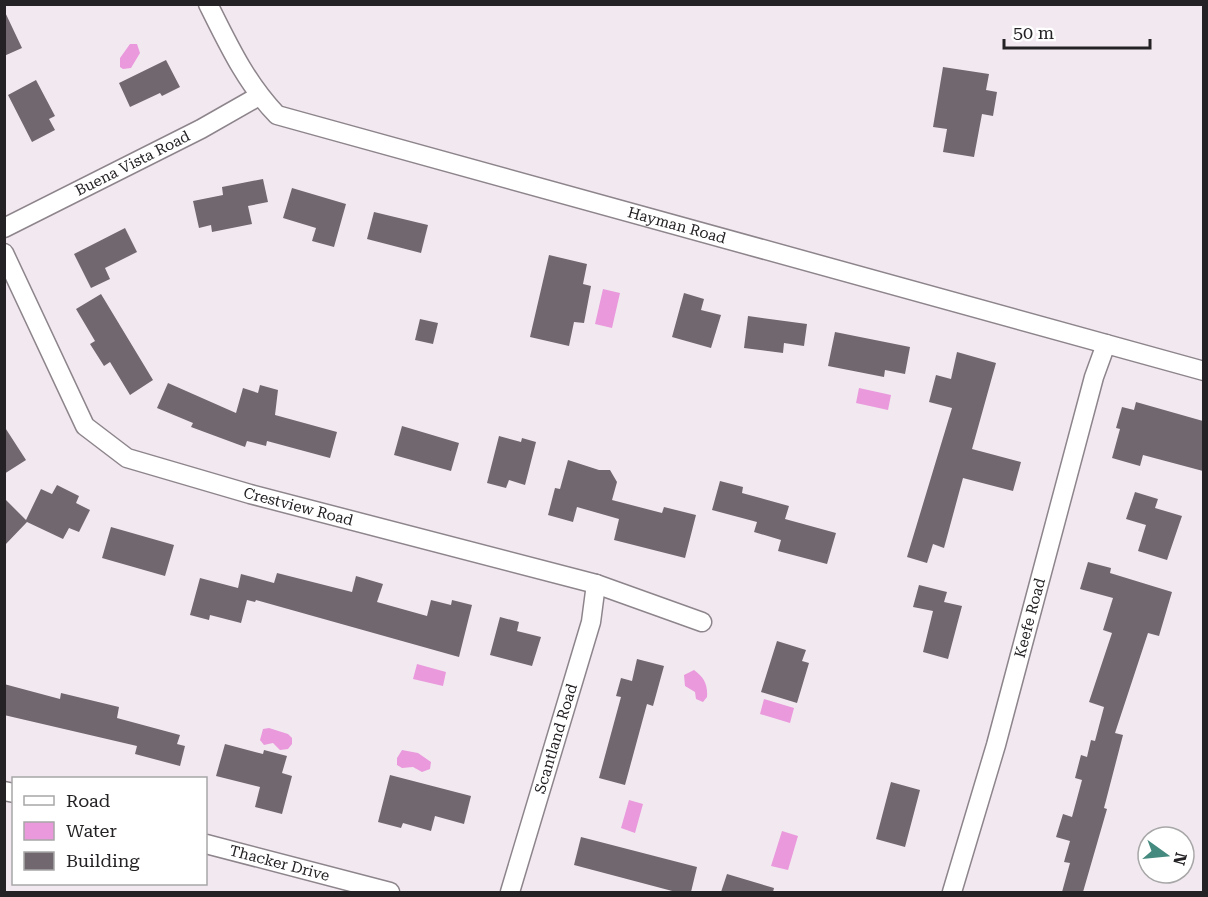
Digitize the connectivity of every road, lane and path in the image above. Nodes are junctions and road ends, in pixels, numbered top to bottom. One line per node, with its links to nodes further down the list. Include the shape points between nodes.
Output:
1 (208, 4): 2 (street, Hayman Road)
2 (259, 96): 3 (street, Buena Vista Road); 5 (street, Hayman Road, via 277,115)
3 (4, 228)
4 (4, 253): 7 (street, Crestview Road, via 84,426 127,458)
5 (1106, 344): 6 (street, Hayman Road); 12 (street, Keefe Road)
6 (1203, 371)
7 (596, 584): 8 (street, Crestview Road); 11 (street, Scantland Road, via 591,622)
8 (702, 622)
9 (207, 844): 10 (street, Thacker Drive)
10 (390, 892)
11 (510, 892)
12 (952, 892)

